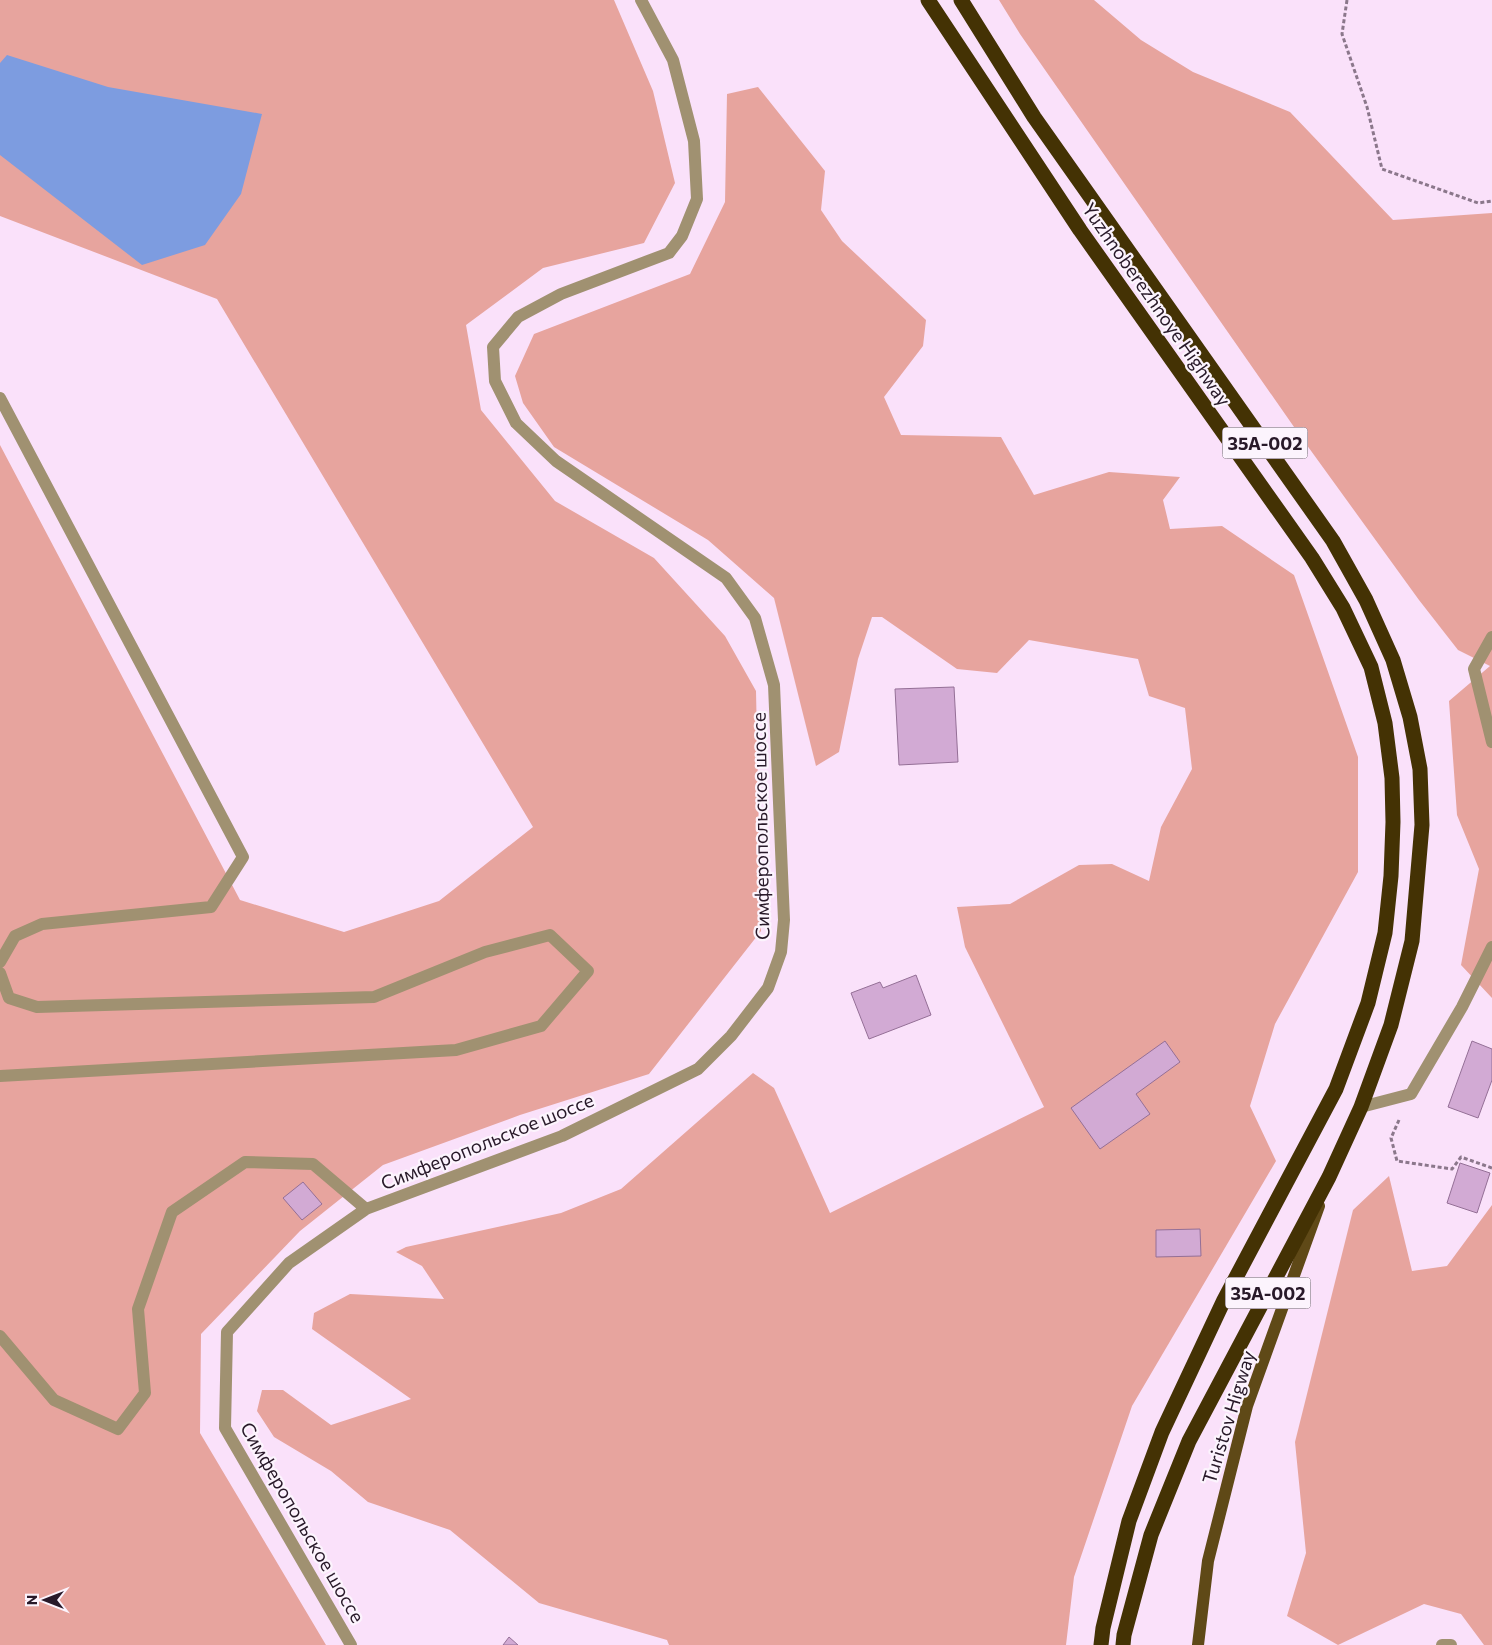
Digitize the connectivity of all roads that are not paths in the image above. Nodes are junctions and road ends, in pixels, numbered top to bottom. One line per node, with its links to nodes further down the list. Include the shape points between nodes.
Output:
1 (641, 0): 13 (street, Симферопольское шоссе, via 673,60 694,142 697,199 682,236 669,253 561,294 518,317 493,346 496,381 516,423 556,462 726,578 755,618 774,684 784,920 781,952 768,988 731,1036 698,1069 562,1136)
2 (928, 0): 16 (highway, Yuzhnoberezhnoye Highway / 35А-002, via 1080,230 1312,558 1343,608 1371,667 1385,723 1392,778 1391,876 1385,933 1368,1003 1336,1089 1224,1300 1162,1432 1129,1521)
3 (961, 0): 11 (highway, Yuzhnoberezhnoye Highway / 35А-002, via 1034,117 1333,541 1366,600 1393,660 1410,717 1420,769 1422,825 1419,880 1412,942 1391,1025)
4 (0, 398): 8 (street, via 243,857 211,907 42,924 16,936)
5 (1492, 637): 6 (street, via 1474,669)
6 (1492, 742)
7 (1492, 947): 11 (street, via 1462,1007 1410,1094)
8 (0, 962)
9 (0, 973): 10 (street, via 9,998 37,1007 374,997 485,952 550,935 588,971 541,1026 456,1050)
10 (0, 1076)
11 (1361, 1106): 12 (highway, Yuzhnoberezhnoye Highway / 35А-002)
12 (1330, 1177): 17 (highway, Yuzhnoberezhnoye Highway / 35А-002, via 1189,1441 1151,1535); 18 (main road, Turistov Higway, via 1247,1406 1208,1561)
13 (366, 1209): 14 (street, via 313,1164 245,1162 172,1212 138,1309 145,1393 118,1430 54,1400); 15 (street, Симферопольское шоссе, via 290,1263 227,1332 225,1428)
14 (0, 1336)
15 (351, 1645)
16 (1101, 1645)
17 (1124, 1645)
18 (1198, 1645)
19 (1442, 1645): 20 (street)
20 (1451, 1645)

